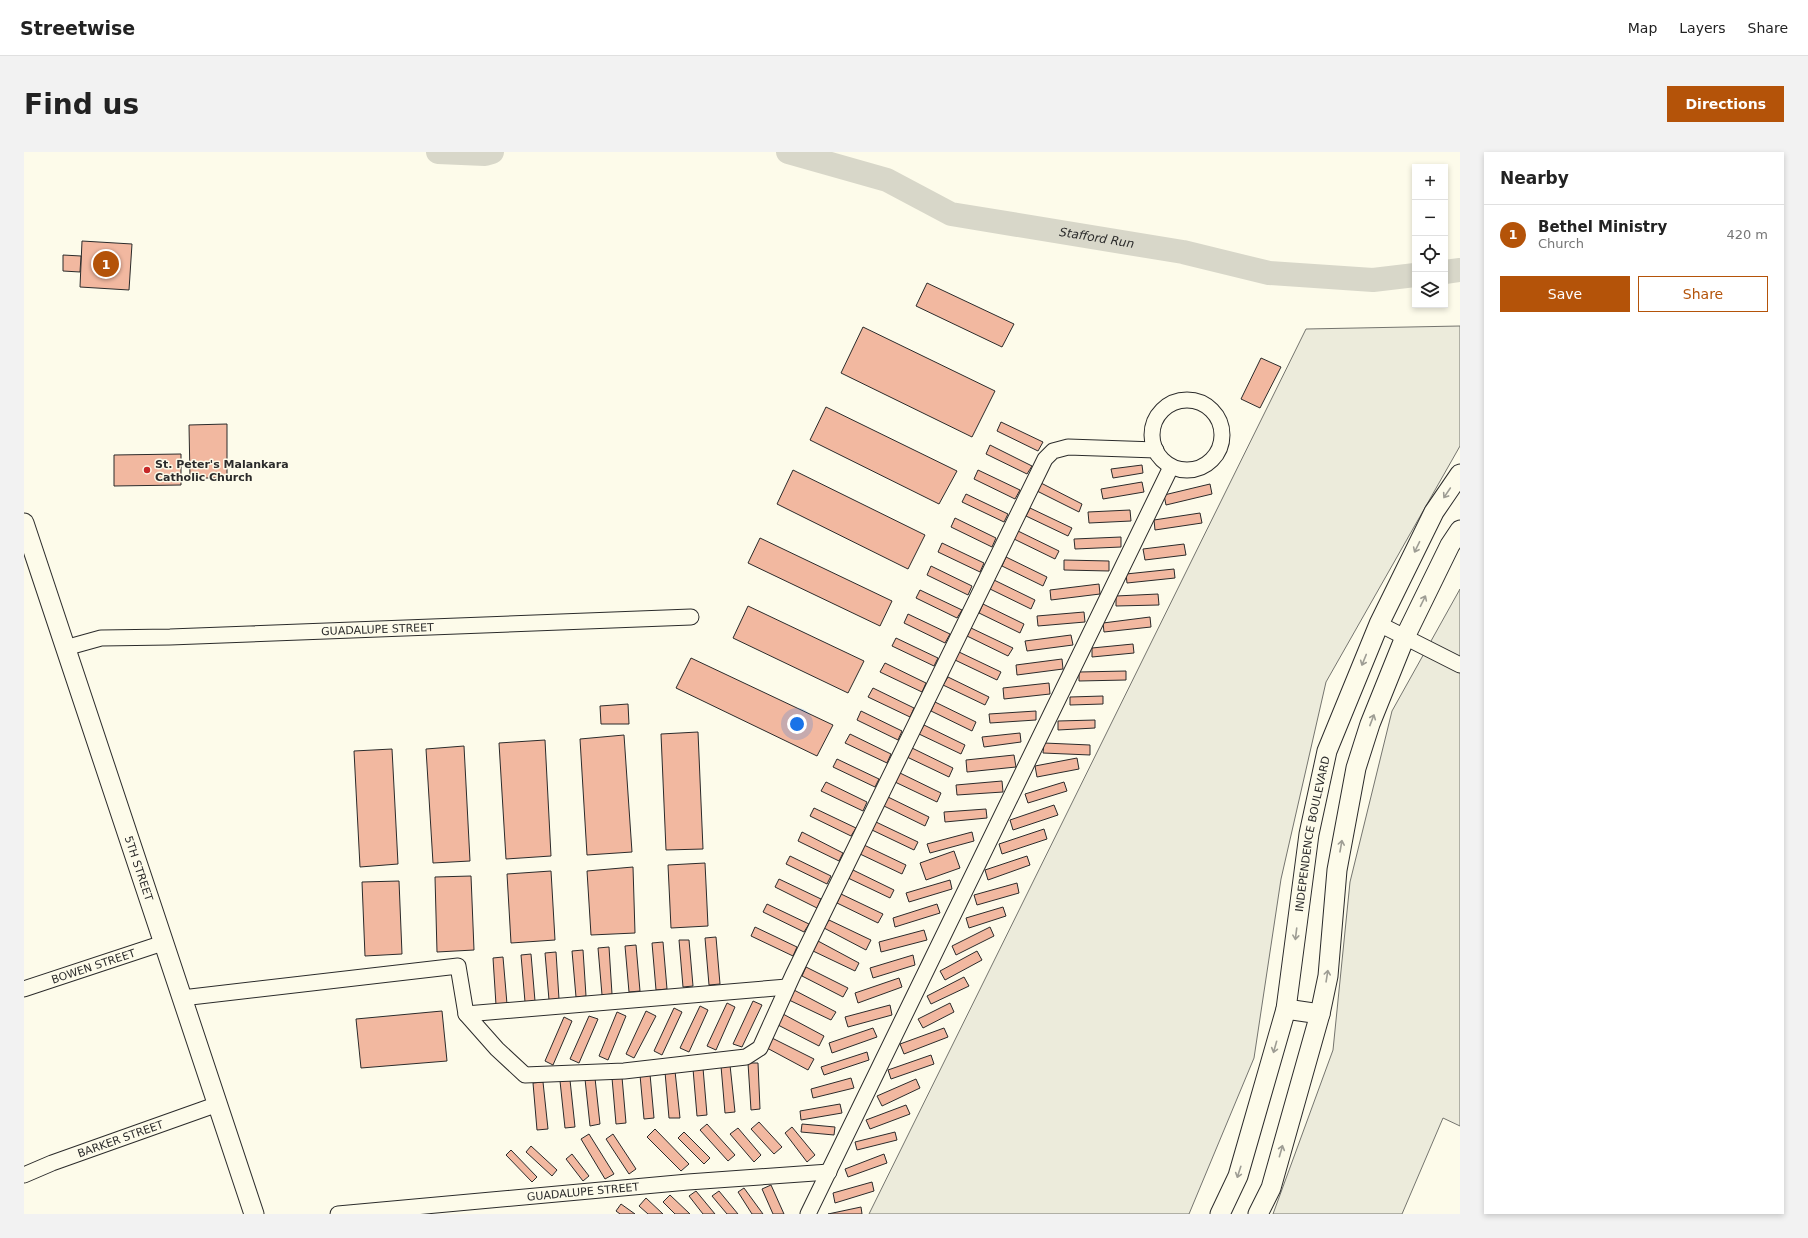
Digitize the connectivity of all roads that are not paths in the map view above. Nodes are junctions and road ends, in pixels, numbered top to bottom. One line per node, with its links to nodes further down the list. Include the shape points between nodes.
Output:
1 (1156, 450): 2 (street); 2 (street, via 1151,437 1155,419 1167,405 1185,399 1203,403 1217,415 1222,433 1218,451 1206,465 1189,470); 13 (street, via 1068,447 1053,451 1045,459)
2 (1170, 467): 20 (street)
3 (1460, 474): 8 (main road, INDEPENDENCE BOULEVARD, one-way to 8, via 1434,512)
4 (24, 523): 6 (main road, 5TH STREET)
5 (1460, 530): 9 (main road, one-way to 5, via 1450,545)
6 (28, 552): 10 (main road, 5TH STREET)
7 (691, 617): 10 (street, GUADALUPE STREET, via 101,638)
8 (1379, 624): 9 (street); 16 (main road, INDEPENDENCE BOULEVARD, one-way to 16, via 1328,751 1309,834)
9 (1406, 637): 11 (street); 18 (main road, one-way to 9, via 1328,976 1336,870 1356,768 1370,724)
10 (65, 648): 12 (main road, 5TH STREET)
11 (1460, 665)
12 (163, 943): 14 (street, BOWEN STREET); 15 (main road, 5TH STREET)
13 (788, 987): 17 (street); 17 (street, via 760,1048 746,1057 624,1071 525,1075 497,1049)
14 (24, 989)
15 (182, 998): 17 (street, via 458,966); 19 (main road, 5TH STREET)
16 (1286, 1009): 18 (main road); 25 (main road, INDEPENDENCE BOULEVARD, one-way to 25, via 1238,1176)
17 (466, 1014)
18 (1320, 1014): 26 (main road, one-way to 18, via 1271,1188)
19 (218, 1104): 21 (street, BARKER STREET); 22 (main road, 5TH STREET)
20 (829, 1172): 23 (street, GUADALUPE STREET, via 688,1182); 24 (street)
21 (24, 1175)
22 (254, 1214)
23 (338, 1214)
24 (808, 1214)
25 (1220, 1214)
26 (1258, 1214)

